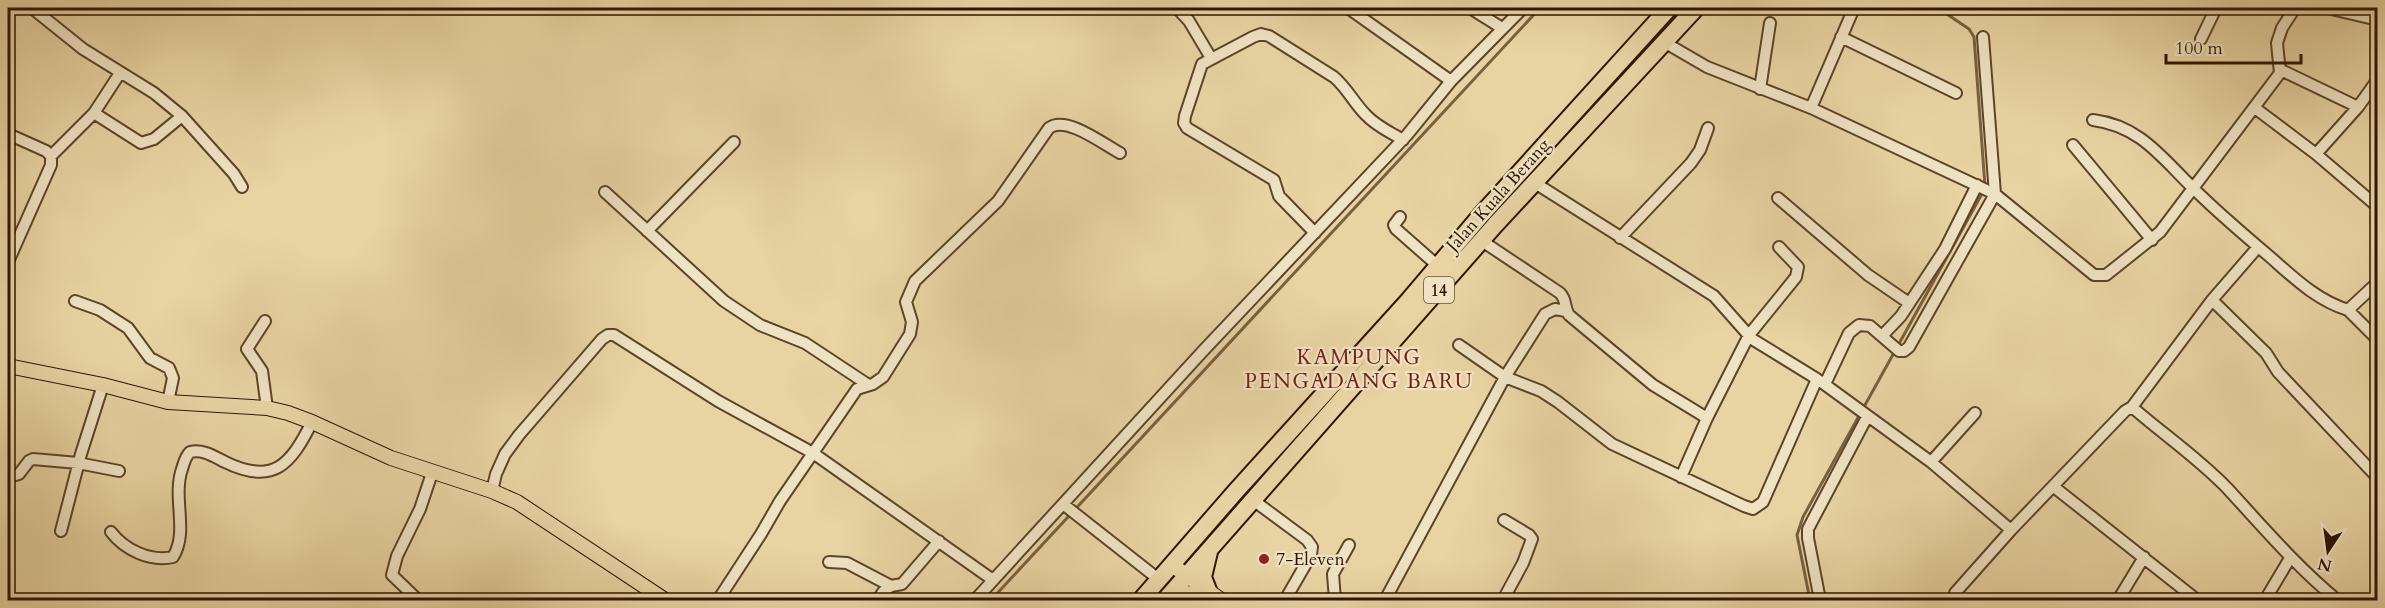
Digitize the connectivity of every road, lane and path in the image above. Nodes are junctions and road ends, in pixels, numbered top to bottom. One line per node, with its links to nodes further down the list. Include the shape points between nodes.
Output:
1 (32, 8): 21 (street)
2 (1177, 8): 19 (street)
3 (1348, 8): 23 (street)
4 (1470, 8): 14 (street)
5 (1523, 8): 14 (street)
6 (1669, 8): 56 (highway, Jalan Kuala Berang / 14)
7 (1696, 8): 18 (highway, Jalan Kuala Berang / 14)
8 (1854, 8): 15 (street)
9 (2216, 8): 17 (street)
10 (2295, 8): 20 (street, via 2277,43)
11 (2327, 8): 12 (street)
12 (2378, 20)
13 (1770, 23): 24 (street)
14 (1502, 28): 23 (street)
15 (1841, 37): 25 (street); 27 (street)
16 (1983, 37): 43 (street)
17 (2201, 39)
18 (1664, 42): 24 (street, via 1707,67); 40 (highway, Jalan Kuala Berang / 14)
19 (1211, 58): 34 (street, via 1253,37 1269,36 1334,77 1365,115); 49 (street, via 1198,71 1184,123 1274,180 1279,196)
20 (2281, 70): 26 (street); 28 (street)
21 (120, 73): 29 (street); 30 (street)
22 (2378, 79): 26 (street)
23 (1451, 81): 34 (street)
24 (1760, 89): 27 (street)
25 (1956, 93)
26 (2358, 107): 38 (street)
27 (1811, 108): 43 (street)
28 (2256, 108): 38 (street); 42 (street)
29 (94, 113): 30 (street, via 141,143 154,139); 39 (street)
30 (182, 116): 41 (street)
31 (2093, 120): 42 (street, via 2136,133)
32 (1708, 128): 50 (street, via 1700,150 1686,170)
33 (8, 134): 39 (street, via 46,151)
34 (1403, 140): 49 (street)
35 (734, 142): 48 (street)
36 (2073, 145): 51 (street)
37 (1120, 153): 71 (street, via 1072,126 1060,124 1049,128 998,201 915,281 906,302 912,322 910,334 883,377)
38 (2316, 154): 46 (street)
39 (51, 161): 55 (street)
40 (1535, 183): 50 (street); 52 (highway, Jalan Kuala Berang / 14)
41 (242, 187)
42 (2193, 188): 51 (street); 54 (street)
43 (1986, 189): 51 (street, via 2094,275 2106,275); 60 (street); 65 (street, via 1914,341 1899,351)
44 (604, 192): 48 (street)
45 (1778, 198): 60 (street, via 1868,275)
46 (2378, 207)
47 (1400, 217): 56 (street, via 1394,225 1396,229)
48 (647, 231): 71 (street, via 702,283 749,319 805,343)
49 (1315, 233): 91 (street)
50 (1620, 238): 64 (street, via 1714,296)
51 (2152, 240)
52 (1482, 241): 62 (street, via 1560,293); 90 (highway, Jalan Kuala Berang / 14)
53 (1779, 246): 64 (street, via 1796,262 1798,272)
54 (2258, 247): 58 (street); 61 (street, via 2313,293)
55 (8, 262)
56 (1438, 266): 102 (highway, Jalan Kuala Berang / 14, via 1236,491 1199,521)
57 (2378, 282): 61 (street)
58 (2212, 300): 74 (street); 87 (street)
59 (75, 301): 73 (street, via 100,310 128,328 150,358 169,368 173,378)
60 (1909, 303): 65 (street)
61 (2348, 310): 66 (street)
62 (1566, 311): 69 (street, via 1555,309 1545,314); 78 (street, via 1653,385)
63 (264, 321): 75 (street, via 247,349 262,371)
64 (1749, 335): 70 (street); 78 (street)
65 (1886, 340): 70 (street, via 1866,324 1854,327)
66 (2378, 340)
67 (1459, 345): 69 (street)
68 (8, 366): 72 (main road)
69 (1505, 378): 86 (street, via 1540,391 1612,444); 118 (street)
70 (1821, 382): 77 (street); 86 (street, via 1760,506 1744,507)
71 (867, 384): 80 (street, via 857,389)
72 (103, 385): 73 (main road); 82 (street)
73 (168, 402): 75 (main road)
74 (2132, 407): 88 (street); 100 (street, via 2225,487)
75 (267, 408): 79 (main road)
76 (1975, 413): 81 (street)
77 (1863, 414): 81 (street); 120 (street, via 1808,529)
78 (1707, 418): 86 (street)
79 (312, 422): 84 (main road); 95 (street, via 298,450 268,472 242,470 204,452 186,456 178,482 180,533 173,556 158,558 134,551)
80 (813, 453): 89 (street, via 608,335 519,435 502,460); 96 (street); 110 (street)
81 (1931, 462): 93 (street)
82 (78, 463): 83 (street); 85 (street, via 33,459 19,474); 94 (street)
83 (119, 471)
84 (432, 473): 89 (main road); 108 (street, via 392,574)
85 (8, 477)
86 (1681, 477)
87 (2378, 478)
88 (2054, 487): 93 (street); 99 (street)
89 (492, 491): 109 (main road, via 541,517)
90 (1253, 500): 97 (highway, Jalan Kuala Berang / 14); 116 (street, via 1307,540 1312,548)
91 (1066, 506): 102 (street); 104 (street)
92 (1504, 520): 119 (street, via 1532,539)
93 (2011, 530): 106 (street)
94 (62, 531)
95 (111, 532)
96 (939, 541): 104 (street); 105 (street, via 902,584)
97 (1214, 543): 103 (highway, Jalan Kuala Berang / 14); 107 (highway, via 1203,569)
98 (1349, 545): 117 (street, via 1333,574)
99 (2144, 557): 121 (street); 122 (street)
100 (2290, 558): 123 (street); 124 (street)
101 (829, 562): 105 (street, via 848,563)
102 (1163, 570): 103 (main road); 113 (highway, Jalan Kuala Berang / 14); 114 (highway, Jalan Kuala Berang / 14)
103 (1183, 578): 107 (main road); 115 (highway, Jalan Kuala Berang / 14)
104 (993, 580): 112 (street)
105 (891, 586): 111 (street)
106 (1955, 592)
107 (1210, 597): 115 (highway, via 1181,593)
108 (418, 600)
109 (665, 600)
110 (718, 600)
111 (878, 600)
112 (975, 600)
113 (1131, 600)
114 (1141, 600)
115 (1166, 600)
116 (1285, 600)
117 (1335, 600)
118 (1385, 600)
119 (1503, 600)
120 (1820, 600)
121 (2118, 600)
122 (2198, 600)
123 (2265, 600)
124 (2337, 600)

